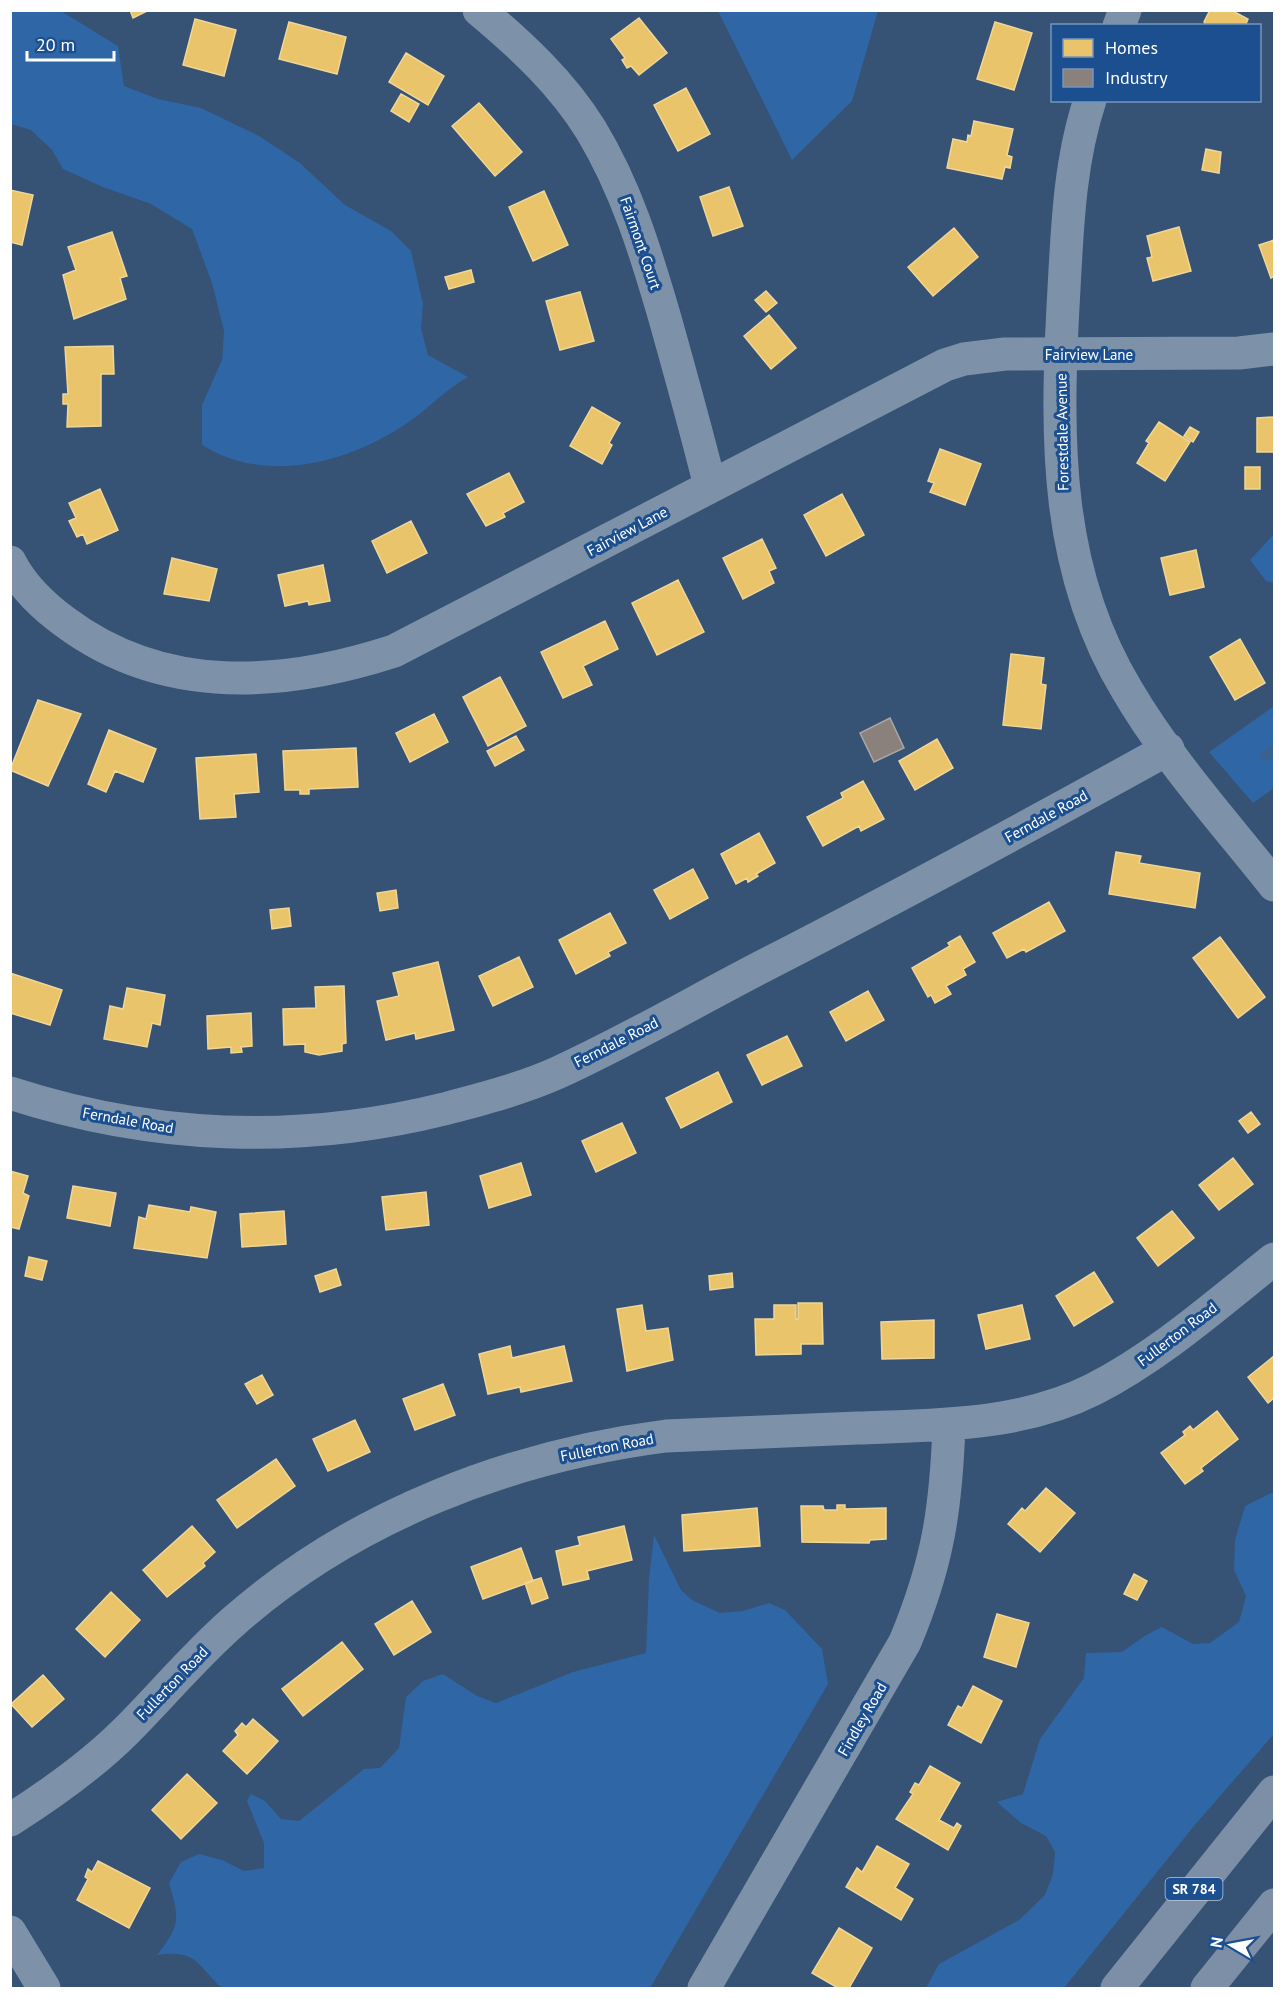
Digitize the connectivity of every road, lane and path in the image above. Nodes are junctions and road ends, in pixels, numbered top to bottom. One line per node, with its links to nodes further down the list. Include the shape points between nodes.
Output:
1 (479, 10): 5 (street, Fairmont Court, via 516,40 555,82 590,128 618,178 640,231)
2 (1090, 102): 4 (street, Forestdale Avenue, via 1069,209)
3 (1275, 349): 4 (street, Fairview Lane, via 1239,353)
4 (1060, 354): 5 (street, Fairview Lane, via 982,356 945,365); 7 (street, Forestdale Avenue, via 1059,452 1074,560 1106,650 1126,689)
5 (710, 486): 6 (street, Fairview Lane, via 394,651 344,667 292,677 239,679 197,675 121,656 83,636 49,610 30,592)
6 (10, 562)
7 (1168, 749): 8 (street, Forestdale Avenue); 9 (street, Ferndale Road, via 936,877 556,1073 487,1098 402,1120 256,1134 181,1130 119,1121)
8 (1275, 885)
9 (10, 1093)
10 (1275, 1259): 11 (street, Fullerton Road, via 1146,1360 1092,1390 1005,1418)
11 (949, 1425): 13 (street, Fullerton Road, via 666,1436 626,1441 513,1469 439,1496 347,1540 289,1577 225,1629 101,1755); 17 (street, Findley Road, via 942,1525 928,1582 905,1642)
12 (1275, 1792): 18 (main road, SR 784)
13 (10, 1820)
14 (1275, 1905): 19 (main road)
15 (10, 1932): 16 (street)
16 (44, 1989)
17 (704, 1989)
18 (1117, 1989)
19 (1207, 1989)

